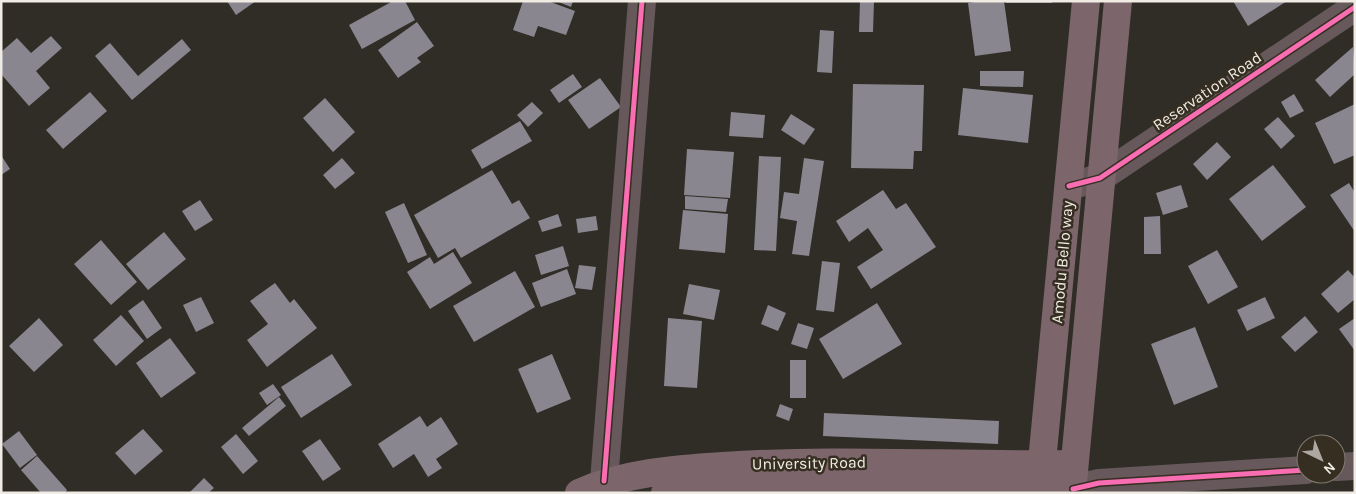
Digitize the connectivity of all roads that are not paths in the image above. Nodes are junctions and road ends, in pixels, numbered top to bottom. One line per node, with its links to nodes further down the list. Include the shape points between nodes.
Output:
1 (642, 1): 8 (street)
2 (1086, 1): 6 (main road, Amodu Bello way)
3 (1118, 1): 5 (main road, Amodu Bello way)
4 (1355, 7): 5 (street, Reservation Road)
5 (1100, 178): 6 (street, Reservation Road); 10 (main road, Amodu Bello way)
6 (1069, 186): 9 (main road, Amodu Bello way)
7 (1296, 471): 10 (street)
8 (604, 481): 9 (main road, University Road, via 687,469 792,461); 11 (main road, University Road)
9 (1041, 482): 10 (main road); 12 (main road, University Road, via 705,486)
10 (1073, 482)
11 (579, 493)
12 (665, 493)

